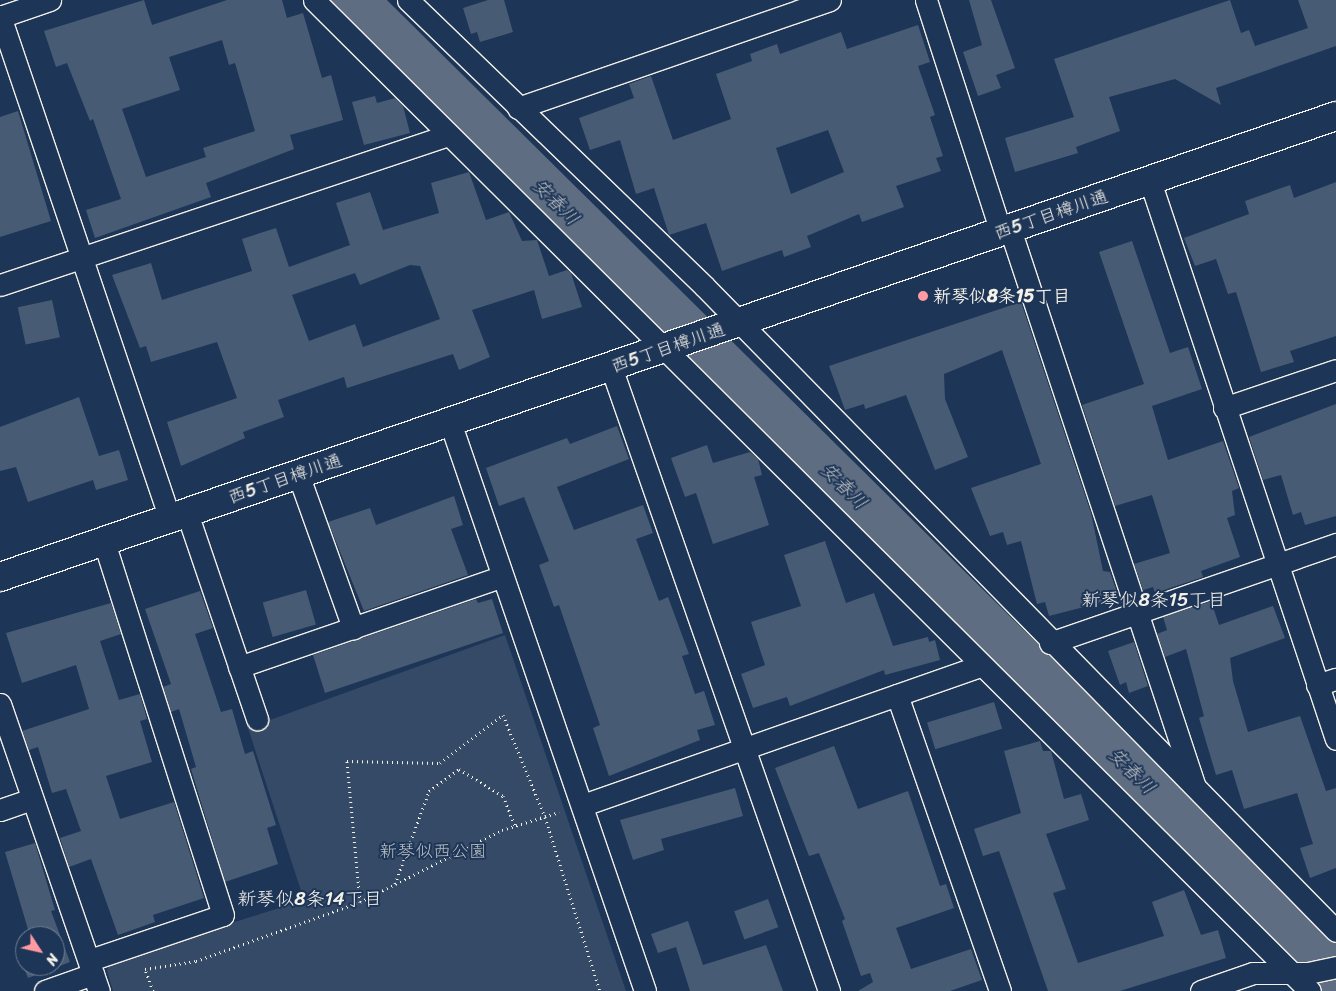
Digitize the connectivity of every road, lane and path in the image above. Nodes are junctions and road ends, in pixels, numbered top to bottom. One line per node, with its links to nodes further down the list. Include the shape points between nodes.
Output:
1 (50, 0): 6 (street)
2 (314, 0): 9 (street)
3 (408, 0): 7 (street)
4 (830, 0): 7 (street)
5 (926, 0): 11 (street)
6 (0, 17): 12 (street)
7 (518, 108): 14 (street)
8 (1336, 116): 10 (main road, 西5丁目樽川通)
9 (449, 135): 12 (street); 15 (street)
10 (1150, 181): 11 (main road, 西5丁目樽川通); 18 (street)
11 (1006, 230): 14 (main road, 西5丁目樽川通); 27 (street)
12 (82, 257): 13 (street); 21 (street)
13 (0, 285)
14 (728, 327): 15 (main road, 西5丁目樽川通); 29 (street)
15 (673, 346): 16 (main road, 西5丁目樽川通); 30 (street)
16 (611, 367): 19 (main road, 西5丁目樽川通); 37 (street)
17 (1336, 370): 18 (street)
18 (1224, 408): 24 (street)
19 (450, 422): 20 (main road, 西5丁目樽川通); 26 (street)
20 (298, 474): 21 (main road, 西5丁目樽川通); 28 (street)
21 (178, 516): 22 (main road, 西5丁目樽川通); 31 (street)
22 (104, 541): 25 (main road, 西5丁目樽川通); 48 (street, via 223,914)
23 (1336, 544): 24 (street)
24 (1277, 565): 27 (street); 32 (street)
25 (0, 577)
26 (501, 577): 28 (street); 40 (street)
27 (1137, 612): 29 (street); 38 (street)
28 (353, 628): 31 (street)
29 (1050, 643): 38 (street)
30 (981, 666): 33 (street); 49 (street)
31 (239, 667): 35 (street)
32 (1327, 682): 36 (street)
33 (897, 695): 37 (street); 55 (street)
34 (0, 704): 39 (street)
35 (257, 719)
36 (1336, 739)
37 (744, 748): 40 (street); 54 (street)
38 (1195, 788): 46 (street)
39 (32, 799): 41 (street); 48 (street)
40 (583, 805): 53 (street)
41 (0, 810)
42 (545, 816): 43 (path); 45 (path, via 504,715 440,763 347,761); 52 (path)
43 (515, 826): 44 (path); 44 (path, via 504,796 459,770 429,791)
44 (395, 885): 45 (path)
45 (360, 902): 51 (path, via 196,961 145,969)
46 (1336, 930)
47 (1336, 967): 49 (street)
48 (94, 975): 50 (street)
49 (1303, 979): 56 (street, via 1253,973)
50 (45, 991)
51 (153, 991)
52 (600, 991)
53 (645, 991)
54 (829, 991)
55 (1000, 991)
56 (1201, 991)

